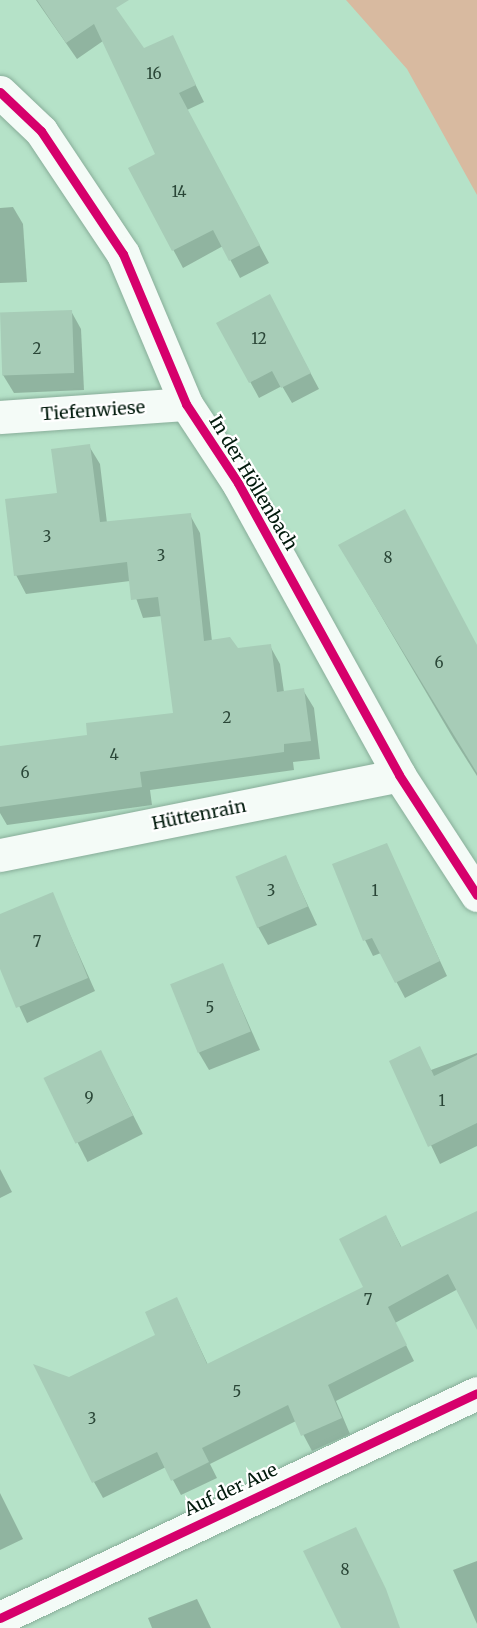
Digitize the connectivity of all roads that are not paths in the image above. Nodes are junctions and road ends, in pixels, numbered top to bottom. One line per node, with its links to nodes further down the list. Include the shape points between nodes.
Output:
1 (0, 92): 2 (street, In der Höllenbach, via 41,131 123,254)
2 (186, 404): 3 (street, Tiefenwiese); 4 (street, In der Höllenbach, via 238,483)
3 (0, 417)
4 (399, 775): 5 (street, Hüttenrain); 6 (street, In der Höllenbach)
5 (0, 855)
6 (477, 895)
7 (477, 1393): 8 (street, Auf der Aue)
8 (0, 1618)

